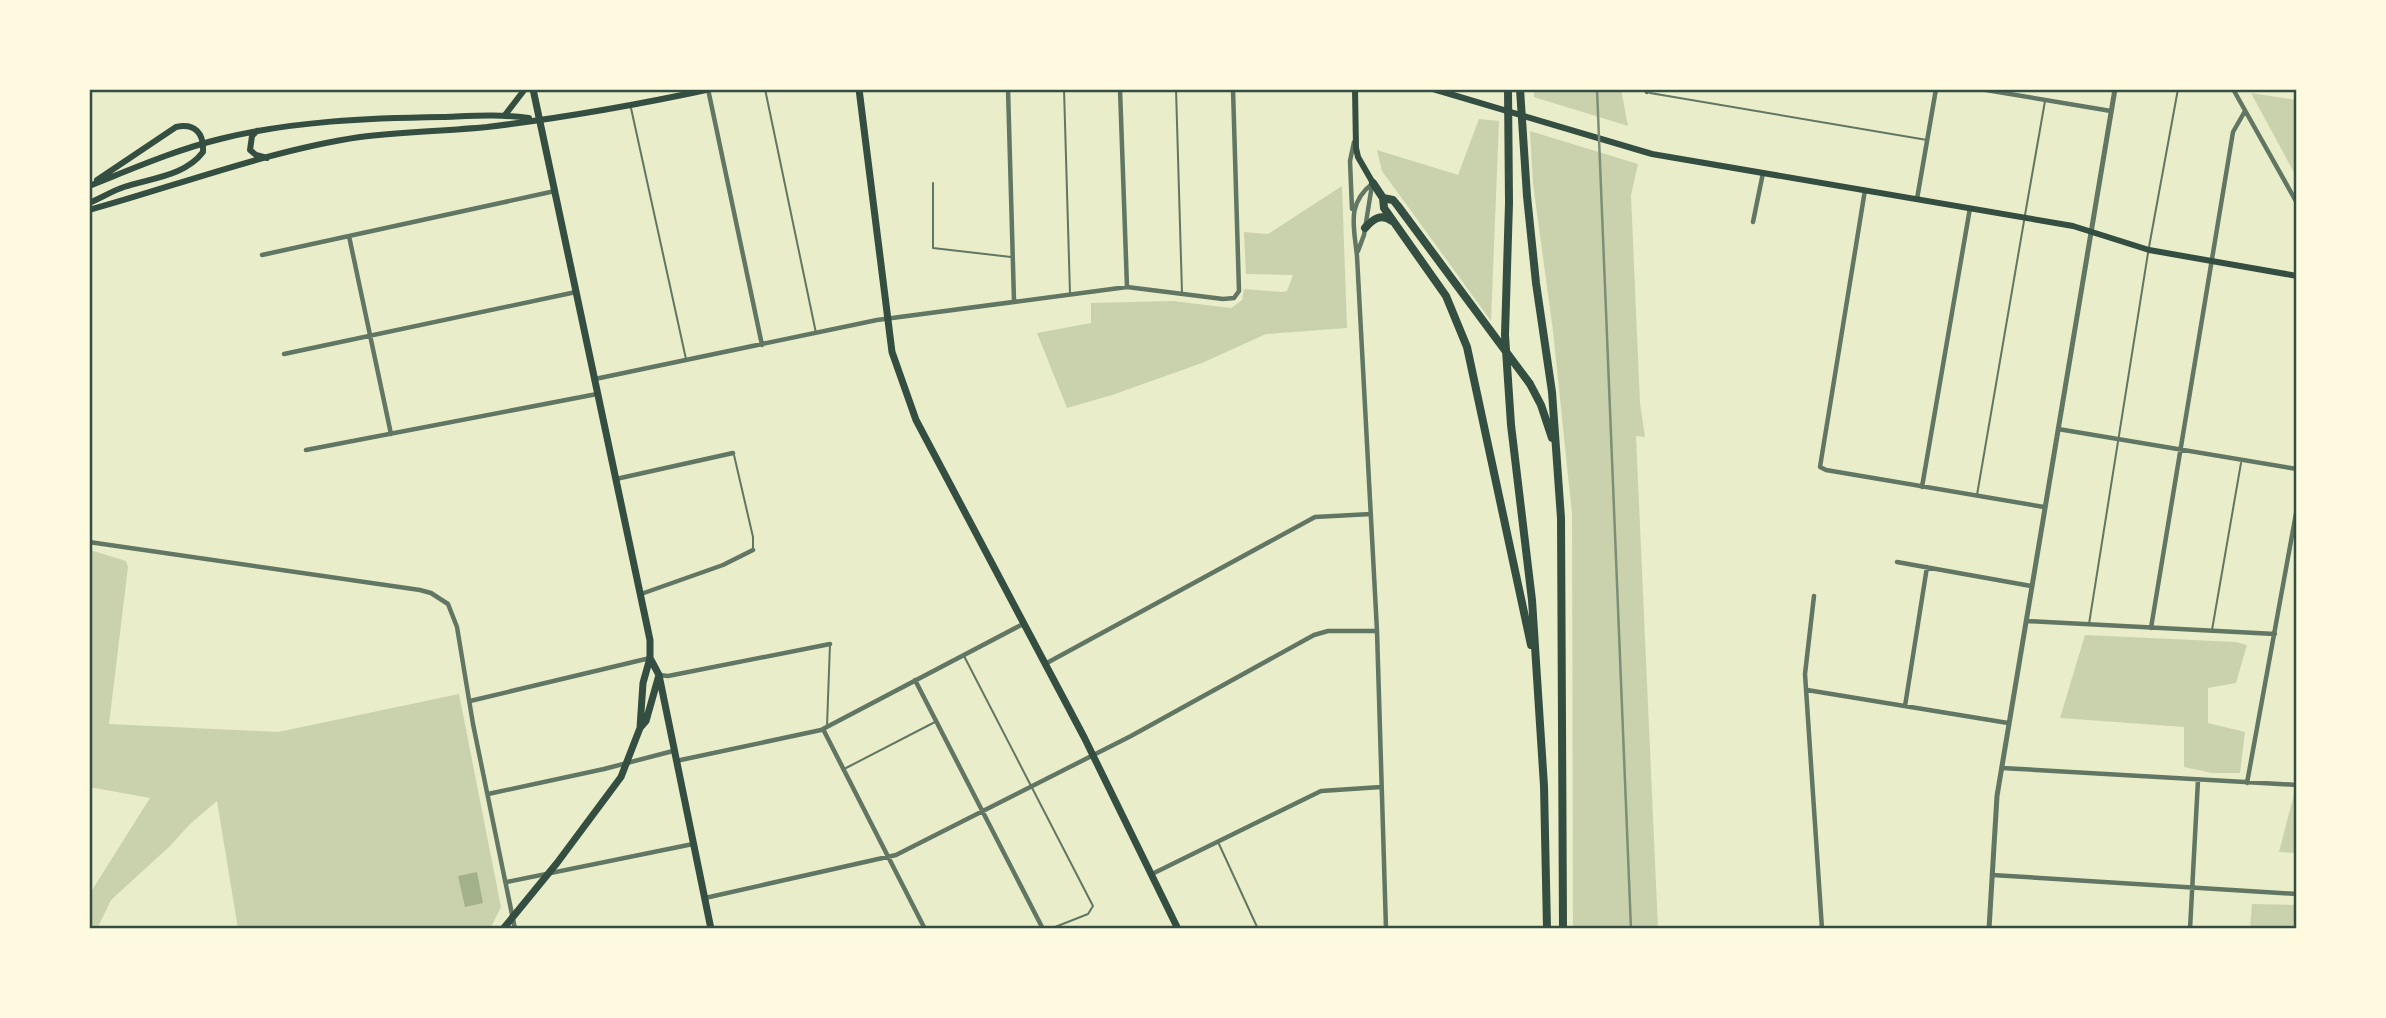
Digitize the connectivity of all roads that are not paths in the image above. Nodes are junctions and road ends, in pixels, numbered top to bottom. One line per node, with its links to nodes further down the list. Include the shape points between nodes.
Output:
1 (525, 89): 25 (main road)
2 (533, 89): 26 (main road)
3 (709, 89): 22 (main road); 67 (street)
4 (765, 89): 65 (lane)
5 (859, 89): 64 (main road)
6 (1008, 89): 56 (street)
7 (1064, 89): 62 (lane)
8 (1120, 89): 59 (street)
9 (1176, 89): 61 (lane)
10 (1233, 89): 61 (street, via 1239,291 1236,297 1223,299)
11 (1355, 89): 30 (main road)
12 (1433, 89): 34 (main road, via 1644,152)
13 (1508, 89): 104 (highway, via 1505,335)
14 (1520, 89): 76 (highway, via 1527,196)
15 (1936, 89): 31 (street)
16 (1980, 89): 21 (street)
17 (2115, 89): 23 (street)
18 (2178, 89): 53 (lane)
19 (2233, 89): 24 (street)
20 (1646, 90): 31 (lane)
21 (2045, 101): 23 (street); 47 (lane)
22 (631, 107): 26 (main road); 69 (lane)
23 (2110, 111): 51 (street)
24 (2245, 111): 43 (street); 57 (street, via 2233,132)
25 (505, 115): 26 (main road); 27 (main road)
26 (540, 119): 29 (main road); 39 (main road)
27 (358, 120): 28 (main road); 29 (main road)
28 (257, 131): 32 (main road); 33 (main road, via 250,150)
29 (360, 137): 33 (main road)
30 (1355, 138): 36 (main road, via 1358,157); 46 (street, via 1350,161)
31 (1928, 140): 41 (street)
32 (204, 144): 37 (main road); 37 (main road, via 192,127 176,128); 42 (main road, via 191,165)
33 (269, 158): 45 (main road)
34 (1763, 173): 38 (main road); 48 (street)
35 (933, 183): 56 (lane, via 933,248)
36 (1373, 183): 40 (highway); 46 (street); 50 (street)
37 (89, 186)
38 (1865, 190): 41 (main road); 82 (street, via 1820,467)
39 (555, 191): 52 (street); 60 (main road)
40 (1383, 198): 49 (highway, via 1384,208); 76 (highway, via 1398,206 1523,374 1541,405)
41 (1917, 199): 44 (main road)
42 (89, 203)
43 (2297, 203)
44 (1970, 207): 47 (main road); 82 (street)
45 (89, 210)
46 (1352, 211): 55 (street)
47 (2025, 218): 51 (main road); 83 (lane)
48 (1753, 222)
49 (1397, 225): 50 (highway, via 1382,217); 104 (highway, via 1447,298 1467,347)
50 (1365, 228): 55 (street)
51 (2091, 232): 53 (main road); 72 (street)
52 (349, 236): 54 (street); 66 (street)
53 (2148, 250): 57 (main road); 74 (lane)
54 (262, 255)
55 (1357, 256): 86 (street)
56 (1012, 257): 63 (street)
57 (2211, 261): 58 (main road); 77 (street)
58 (2297, 276)
59 (1127, 287): 61 (street); 62 (street)
60 (577, 292): 66 (street); 70 (main road)
61 (1182, 294)
62 (1070, 295): 63 (street)
63 (1014, 302): 64 (street)
64 (887, 319): 65 (street); 95 (main road, via 892,352 919,427)
65 (816, 334): 67 (street)
66 (370, 336): 68 (street); 73 (street)
67 (762, 345): 69 (street)
68 (284, 354)
69 (687, 360): 70 (street)
70 (595, 379): 71 (main road)
71 (598, 393): 73 (street); 81 (main road)
72 (2058, 429): 74 (street); 84 (street)
73 (391, 434): 75 (street)
74 (2119, 440): 77 (street); 96 (lane)
75 (306, 450)
76 (1556, 450): 149 (highway, via 1561,545)
77 (2180, 450): 79 (street); 97 (street)
78 (733, 453): 81 (street); 88 (lane)
79 (2242, 460): 80 (street); 99 (lane)
80 (2297, 469)
81 (616, 479): 92 (main road)
82 (1923, 487): 83 (street)
83 (1977, 496): 84 (street)
84 (2044, 507): 91 (street)
85 (2297, 508): 100 (street)
86 (1371, 514): 98 (street); 105 (street, via 1315,517)
87 (89, 542): 109 (street, via 431,593 448,604 453,614)
88 (753, 550): 92 (street)
89 (1897, 562): 90 (street)
90 (1927, 567): 91 (street); 110 (street)
91 (2031, 586): 94 (street)
92 (640, 594): 103 (main road)
93 (1814, 596): 108 (street)
94 (2026, 621): 96 (street); 112 (street)
95 (1023, 624): 102 (street); 105 (main road)
96 (2089, 625): 97 (street)
97 (2151, 628): 99 (street)
98 (1377, 631): 116 (street, via 1314,635); 125 (street)
99 (2212, 631): 100 (street)
100 (2275, 634): 122 (street)
101 (830, 644): 106 (street); 114 (lane)
102 (963, 655): 107 (street); 124 (lane)
103 (650, 658): 106 (main road); 109 (street); 113 (main road, via 644,675)
104 (1536, 661): 148 (highway)
105 (1045, 664): 116 (main road)
106 (659, 675): 113 (main road); 115 (main road)
107 (915, 680): 111 (street); 114 (street)
108 (1807, 690): 110 (street); 150 (street)
109 (470, 701): 126 (street)
110 (1905, 706): 112 (street)
111 (936, 722): 120 (lane); 127 (street)
112 (2008, 723): 119 (street)
113 (640, 728): 118 (main road)
114 (825, 728): 117 (street); 120 (street)
115 (673, 751): 117 (main road); 118 (street)
116 (1093, 755): 124 (street); 132 (main road)
117 (675, 761): 129 (main road)
118 (628, 763): 126 (street); 131 (main road)
119 (2002, 768): 121 (street); 133 (street)
120 (844, 769): 130 (street)
121 (2198, 780): 122 (street); 135 (street)
122 (2247, 783): 123 (street)
123 (2297, 785)
124 (1031, 786): 127 (street); 144 (lane, via 1093,906 1091,912)
125 (1381, 787): 128 (street, via 1321,791); 147 (street)
126 (488, 794): 134 (street)
127 (982, 810): 130 (street); 143 (street)
128 (1218, 841): 132 (street); 146 (lane)
129 (693, 844): 131 (street); 137 (main road)
130 (890, 857): 137 (street); 142 (street)
131 (547, 874): 134 (street); 138 (main road)
132 (1152, 874): 145 (main road)
133 (1992, 875): 135 (street); 151 (street)
134 (507, 882): 138 (street)
135 (2192, 888): 136 (street); 152 (street)
136 (2297, 894)
137 (705, 898): 141 (main road)
138 (512, 917): 139 (main road); 140 (street)
139 (503, 929)
140 (515, 929)
141 (711, 929)
142 (925, 929)
143 (1043, 929)
144 (1050, 929)
145 (1178, 929)
146 (1258, 929)
147 (1386, 929)
148 (1547, 929)
149 (1563, 929)
150 (1822, 929)
151 (1989, 929)
152 (2190, 929)

